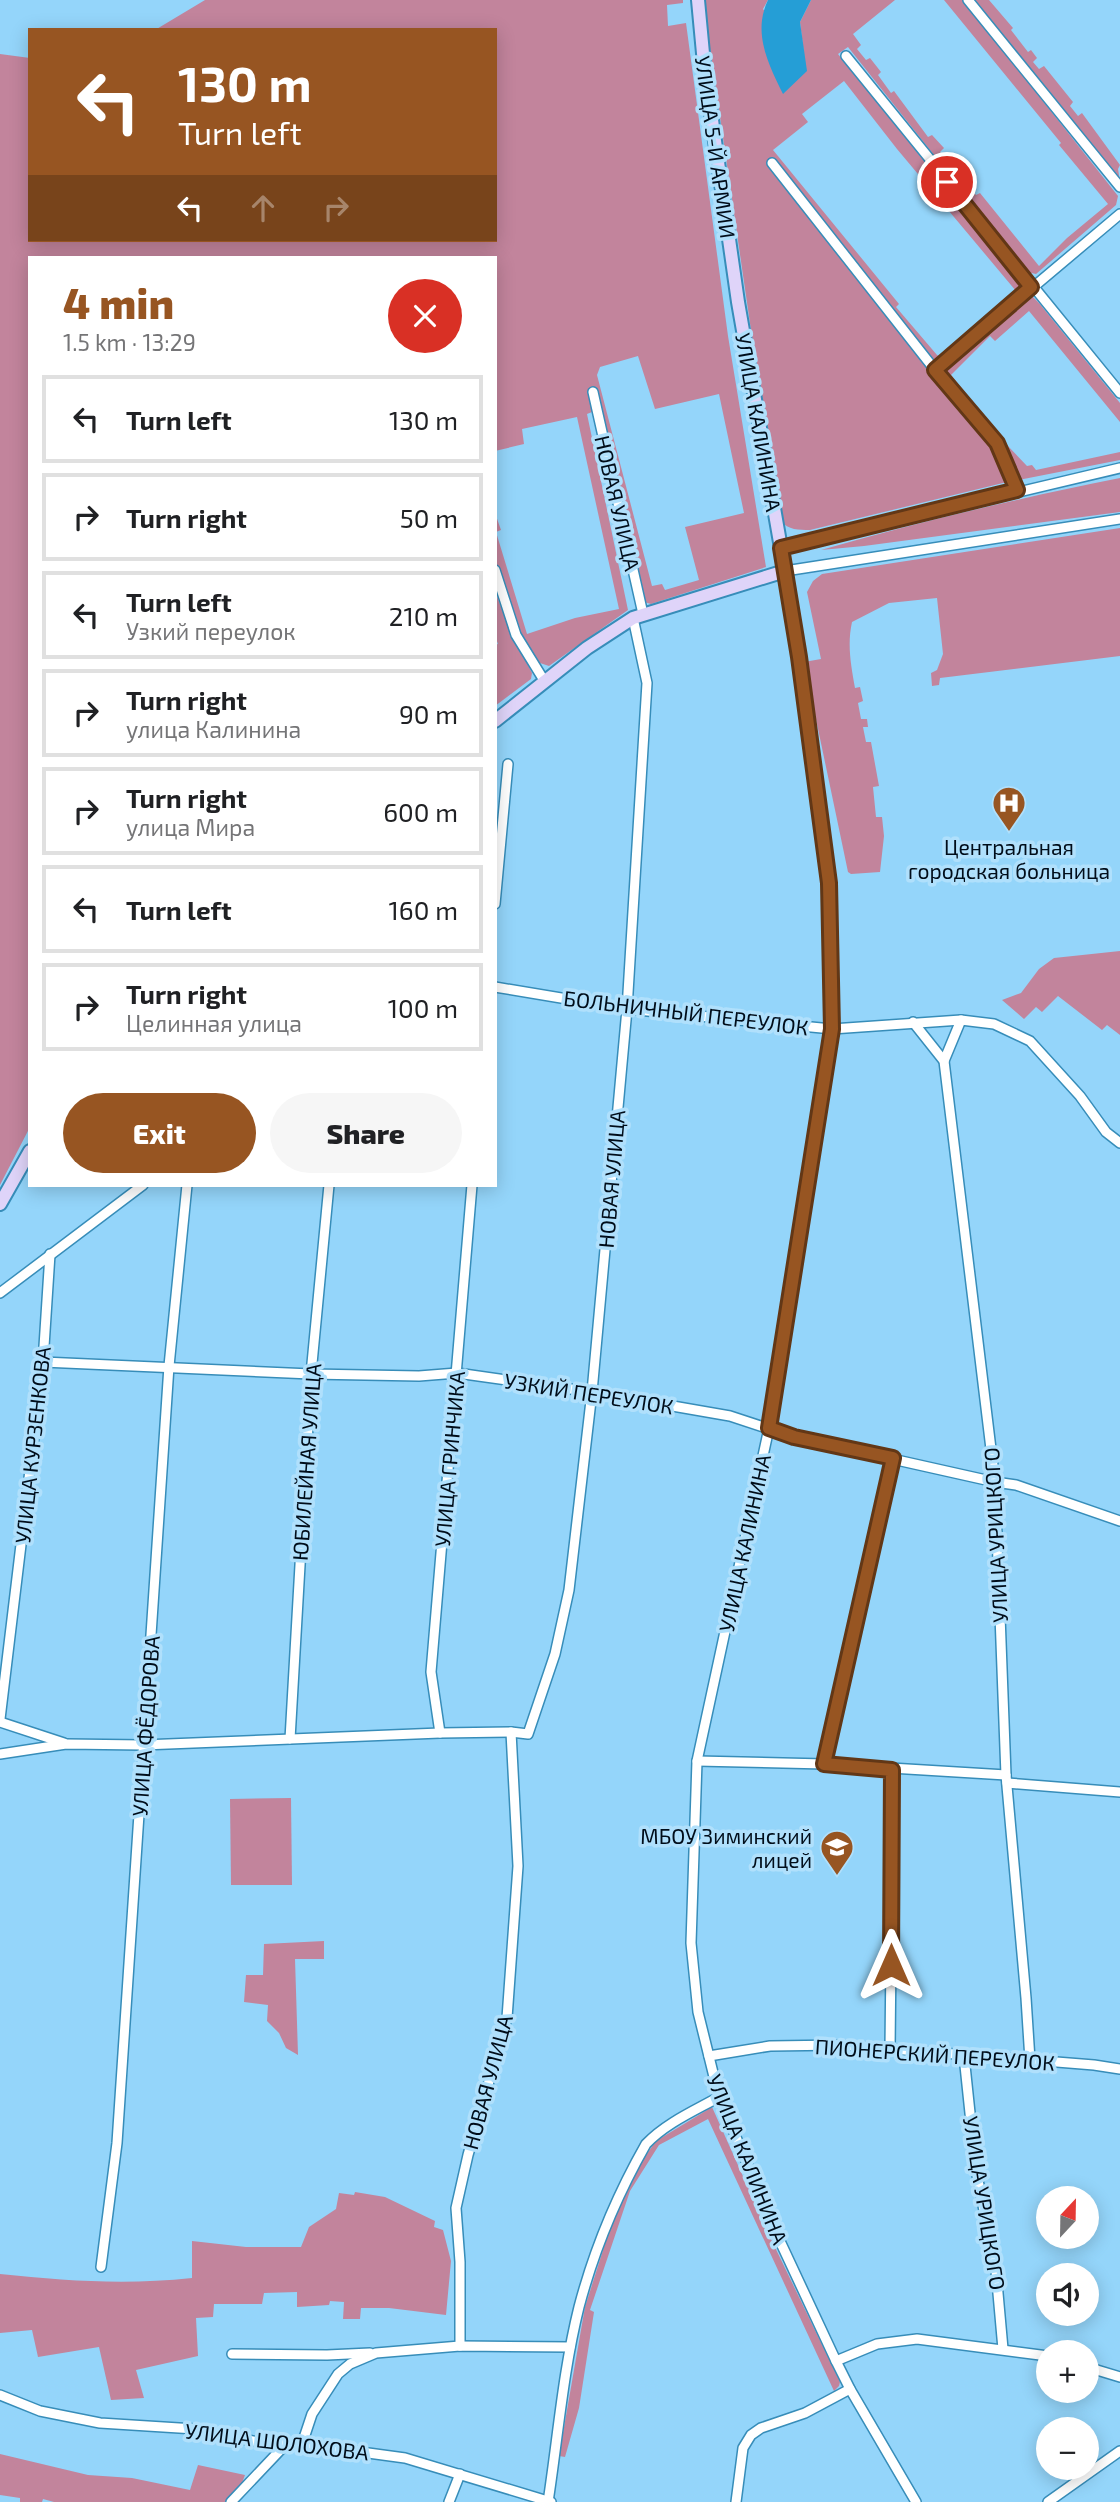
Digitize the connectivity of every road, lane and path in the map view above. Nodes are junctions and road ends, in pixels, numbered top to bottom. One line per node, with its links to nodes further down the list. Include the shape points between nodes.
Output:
1 (698, 0): 8 (street, УЛИЦА 5-Й АРМИИ)
2 (968, 0): 5 (street)
3 (846, 56): 7 (street)
4 (772, 163): 9 (street)
5 (1120, 187)
6 (1120, 214): 7 (street)
7 (1031, 287): 9 (street); 11 (street)
8 (737, 294): 15 (street, УЛИЦА КАЛИНИНА)
9 (935, 370): 13 (street, via 997,443)
10 (593, 392): 18 (street, НОВАЯ УЛИЦА)
11 (1120, 393)
12 (1120, 468): 13 (street)
13 (1017, 490): 15 (street)
14 (1120, 519): 16 (street)
15 (781, 548): 16 (street, УЛИЦА КАЛИНИНА)
16 (785, 571): 18 (street); 27 (street, УЛИЦА КАЛИНИНА, via 829,883)
17 (497, 575): 19 (street, via 516,635)
18 (638, 616): 19 (street); 24 (street, НОВАЯ УЛИЦА, via 647,683)
19 (545, 682): 20 (street)
20 (497, 719)
21 (508, 764): 22 (street)
22 (497, 882)
23 (497, 987): 24 (street, БОЛЬНИЧНЫЙ ПЕРЕУЛОК)
24 (627, 1009): 27 (street, БОЛЬНИЧНЫЙ ПЕРЕУЛОК); 42 (street, НОВАЯ УЛИЦА)
25 (961, 1020): 26 (street, БОЛЬНИЧНЫЙ ПЕРЕУЛОК); 28 (street); 29 (street, БОЛЬНИЧНЫЙ ПЕРЕУЛОК, via 994,1024 1030,1041)
26 (913, 1022): 27 (street, БОЛЬНИЧНЫЙ ПЕРЕУЛОК); 28 (street)
27 (832, 1029): 43 (street, УЛИЦА КАЛИНИНА)
28 (944, 1061): 45 (street, УЛИЦА УРИЦКОГО)
29 (1120, 1143)
30 (28, 1155): 35 (street)
31 (140, 1187): 36 (street)
32 (187, 1187): 39 (street, УЛИЦА ФЁДОРОВА)
33 (329, 1187): 41 (street, ЮБИЛЕЙНАЯ УЛИЦА)
34 (472, 1187): 40 (street, УЛИЦА ГРИНЧИКА)
35 (0, 1204)
36 (50, 1254): 37 (street); 38 (street, УЛИЦА КУРЗЕНКОВА)
37 (0, 1293)
38 (43, 1362): 39 (street, УЗКИЙ ПЕРЕУЛОК); 47 (street, УЛИЦА КУРЗЕНКОВА)
39 (170, 1366): 41 (street, УЗКИЙ ПЕРЕУЛОК); 52 (street, УЛИЦА ФЁДОРОВА)
40 (457, 1373): 41 (street, УЗКИЙ ПЕРЕУЛОК, via 419,1377); 42 (street, УЗКИЙ ПЕРЕУЛОК); 48 (street, УЛИЦА ГРИНЧИКА, via 431,1672)
41 (311, 1374): 50 (street, ЮБИЛЕЙНАЯ УЛИЦА)
42 (592, 1392): 43 (street, УЗКИЙ ПЕРЕУЛОК, via 730,1416); 49 (street, НОВАЯ УЛИЦА, via 569,1590 555,1654 528,1734)
43 (769, 1428): 44 (street, УЗКИЙ ПЕРЕУЛОК); 54 (street, УЛИЦА КАЛИНИНА)
44 (893, 1458): 45 (street, УЗКИЙ ПЕРЕУЛОК); 55 (street)
45 (995, 1482): 46 (street, УЗКИЙ ПЕРЕУЛОК); 57 (street, УЛИЦА УРИЦКОГО)
46 (1120, 1521)
47 (0, 1721): 51 (street)
48 (440, 1732): 49 (street); 50 (street)
49 (511, 1732): 66 (street, НОВАЯ УЛИЦА, via 518,1866 507,2018 456,2208)
50 (290, 1739): 52 (street)
51 (66, 1744): 52 (street); 53 (street)
52 (143, 1745): 65 (street, УЛИЦА ФЁДОРОВА, via 117,2143)
53 (0, 1754)
54 (697, 1761): 55 (street); 60 (street, УЛИЦА КАЛИНИНА, via 691,1943 698,2012)
55 (824, 1764): 56 (street)
56 (892, 1770): 57 (street); 59 (street)
57 (1007, 1779): 58 (street); 62 (street, УЛИЦА УРИЦКОГО)
58 (1120, 1792)
59 (890, 2049): 60 (street, ПИОНЕРСКИЙ ПЕРЕУЛОК, via 770,2046); 61 (street, ПИОНЕРСКИЙ ПЕРЕУЛОК)
60 (709, 2056): 64 (street, УЛИЦА КАЛИНИНА)
61 (964, 2056): 62 (street, ПИОНЕРСКИЙ ПЕРЕУЛОК); 68 (street, УЛИЦА УРИЦКОГО)
62 (1030, 2060): 63 (street, ПИОНЕРСКИЙ ПЕРЕУЛОК)
63 (1120, 2069)
64 (719, 2097): 67 (street, via 646,2144 603,2232); 72 (street, УЛИЦА КАЛИНИНА)
65 (101, 2267)
66 (460, 2346): 67 (street); 69 (street)
67 (570, 2347): 83 (street)
68 (1003, 2349): 71 (street); 72 (street, via 898,2340)
69 (376, 2353): 70 (street); 78 (street, via 338,2374 312,2414)
70 (232, 2354)
71 (1036, 2354)
72 (836, 2361): 75 (street, УЛИЦА КАЛИНИНА)
73 (1099, 2371): 74 (street)
74 (1120, 2377)
75 (850, 2389): 84 (street, via 751,2435 743,2448); 85 (street, УЛИЦА КАЛИНИНА)
76 (0, 2395): 77 (street, УЛИЦА ШОЛОХОВА, via 40,2412 100,2423 195,2429)
77 (286, 2444): 78 (street, УЛИЦА ШОЛОХОВА); 81 (street)
78 (302, 2444): 80 (street, УЛИЦА ШОЛОХОВА, via 405,2458)
79 (1120, 2451): 86 (street)
80 (460, 2473): 82 (street); 83 (street, УЛИЦА ШОЛОХОВА)
81 (231, 2502)
82 (449, 2502)
83 (549, 2502)
84 (736, 2502)
85 (916, 2502)
86 (1048, 2502)

